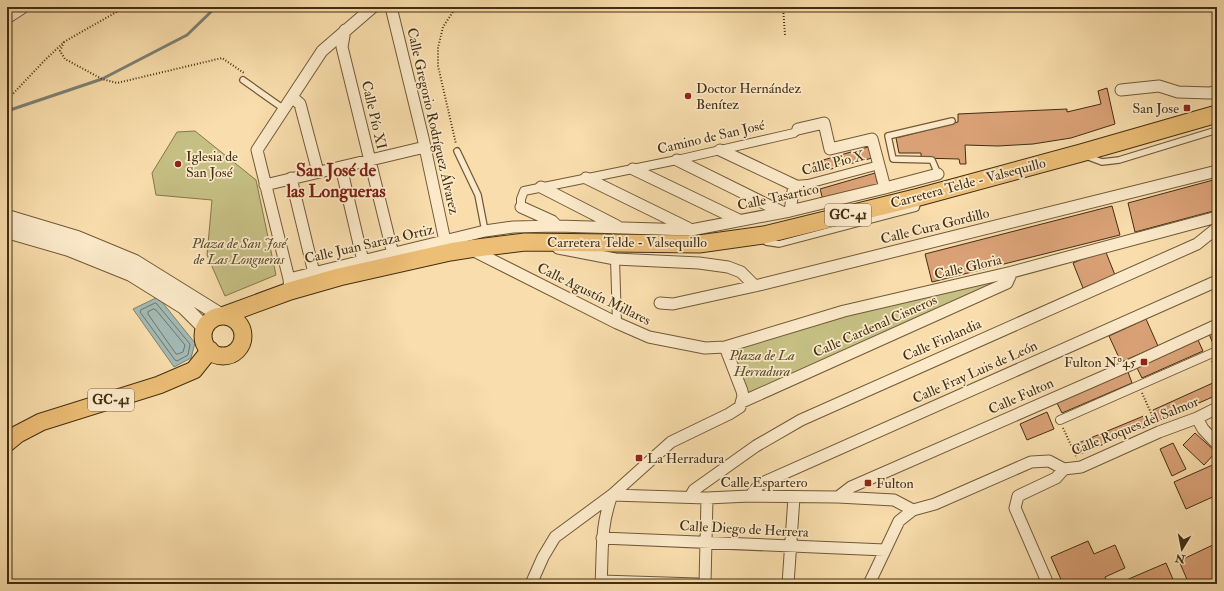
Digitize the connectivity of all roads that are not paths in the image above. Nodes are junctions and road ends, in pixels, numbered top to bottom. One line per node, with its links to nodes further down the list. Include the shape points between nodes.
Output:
1 (21, 7): 4 (street)
2 (373, 7): 5 (street)
3 (391, 7): 15 (street, Calle Gregorio Rodríguez Álvarez)
4 (7, 16)
5 (345, 30): 9 (street, via 322,51); 19 (street, Calle Pío XI, via 342,47)
6 (243, 80): 10 (lane)
7 (1121, 90): 8 (street, via 1159,86 1178,92)
8 (1217, 91)
9 (292, 97): 10 (street); 25 (street, via 300,104)
10 (284, 109): 29 (street, via 257,150)
11 (1217, 114): 18 (main road, Carretera Telde - Valsequillo / GC-41)
12 (952, 121): 26 (lane, via 888,136 893,159 932,160)
13 (798, 129): 16 (street, Camino de San José, via 794,133); 21 (street, Camino de San José, via 824,123 830,149 872,139)
14 (1217, 130): 18 (lane, via 1119,160 1102,162)
15 (425, 148): 19 (street); 45 (street, Calle Gregorio Rodríguez Álvarez)
16 (720, 150): 20 (street, Camino de San José); 30 (street)
17 (457, 151): 43 (lane, via 478,195)
18 (1081, 153): 44 (main road, Carretera Telde - Valsequillo / GC-41, via 764,235 699,244)
19 (369, 160): 22 (street); 47 (street, Calle Pío XI)
20 (677, 160): 23 (street, Camino de San José); 34 (street)
21 (879, 166): 30 (street, Calle Pio X); 32 (street, Camino de San José)
22 (341, 167): 25 (street); 49 (street)
23 (633, 169): 28 (street, Camino de San José); 37 (street)
24 (1217, 171): 54 (street, Calle Cura Gordillo)
25 (318, 172): 27 (street)
26 (938, 174): 32 (street, Calle Tasartico)
27 (291, 178): 29 (street); 50 (street)
28 (586, 178): 31 (street, Camino de San José); 41 (street)
29 (265, 185): 53 (street)
30 (794, 186): 34 (street)
31 (541, 187): 33 (street, Camino de San José, via 524,191); 39 (street)
32 (885, 188): 34 (street, Calle Tasartico)
33 (521, 207): 38 (street, via 552,221)
34 (786, 211): 37 (street, Calle Tasartico)
35 (7, 217): 56 (street, via 77,238 135,262)
36 (1217, 217): 51 (street, Calle Gloria)
37 (739, 220): 41 (street, Calle Tasartico)
38 (557, 226): 39 (street, Calle Tasartico); 43 (street, Calle Juan Saraza Ortiz, via 513,227)
39 (622, 228): 41 (street, Calle Tasartico)
40 (1217, 228): 73 (street, Calle Finlandia, via 1197,244 801,420 756,446 694,490)
41 (692, 230)
42 (7, 231): 59 (street, via 69,249 131,274 184,307)
43 (485, 231): 45 (street, Calle Juan Saraza Ortiz)
44 (525, 242): 46 (main road, Carretera Telde - Valsequillo / GC-41); 48 (street)
45 (448, 247): 46 (main road, Carretera Telde - Valsequillo / GC-41); 47 (street, Calle Juan Saraza Ortiz); 53 (main road, Carretera Telde - Valsequillo / GC-41, via 339,277)
46 (469, 249): 57 (street, Calle Agustín Millares)
47 (393, 254): 49 (street, Calle Juan Saraza Ortiz)
48 (615, 260): 54 (street, via 699,263 728,267 741,272); 57 (street)
49 (363, 261): 50 (street, Calle Juan Saraza Ortiz)
50 (314, 272): 53 (street, Calle Juan Saraza Ortiz)
51 (1012, 272): 61 (street, Calle Gloria, via 844,311); 64 (street, Calle Cardenal Cisneros, via 1007,283)
52 (1217, 281): 72 (street, Calle Fray Luis de León, via 760,484)
53 (289, 285): 56 (main road, Carretera Telde - Valsequillo / GC-41); 60 (main road, Carretera Telde - Valsequillo / GC-41, via 256,312)
54 (755, 286): 55 (street, Calle Cura Gordillo, via 673,304)
55 (660, 303)
56 (222, 316): 59 (main road, GC-41, via 214,318); 60 (main road, via 236,320)
57 (616, 323): 61 (street, Calle Agustín Millares, via 650,338 705,348)
58 (1217, 325): 74 (street, Calle Fulton, via 851,487)
59 (205, 328): 62 (main road, via 205,345)
60 (242, 328): 62 (main road, via 243,341 236,351 223,356)
61 (725, 347): 64 (street, via 742,391)
62 (210, 350): 68 (main road, GC-41, via 194,370 159,385 41,422)
63 (1217, 351): 67 (street)
64 (742, 402): 71 (street, Calle Cardenal Cisneros, via 740,407 729,414 671,442)
65 (1217, 408): 66 (street, Calle Roques del Salmor)
66 (1197, 418): 69 (street); 70 (street, Calle Roques del Salmor, via 1081,467)
67 (1060, 420)
68 (7, 443)
69 (1217, 444)
70 (1064, 469): 77 (street, Calle Roques del Salmor, via 1050,461 1031,462 935,504); 88 (street, Calle Roques del Salmor, via 1056,478 1018,496 1015,508)
71 (612, 495): 73 (street, Calle Espartero); 78 (street, via 606,511); 83 (street, Calle Cardenal Cisneros, via 555,537)
72 (750, 496): 75 (street, Calle Espartero); 76 (street, Calle Espartero)
73 (690, 497): 75 (street, Calle Espartero)
74 (838, 497): 76 (street, Calle Espartero); 77 (street, Calle Espartero, via 894,500)
75 (707, 498): 79 (street)
76 (794, 498): 80 (street)
77 (913, 510): 81 (street, via 899,521)
78 (602, 538): 79 (street, Calle Diego de Herrera); 82 (street)
79 (706, 542): 80 (street, Calle Diego de Herrera); 85 (street)
80 (791, 546): 81 (street, Calle Diego de Herrera); 86 (street)
81 (885, 550): 87 (street)
82 (601, 583): 84 (street)
83 (531, 584)
84 (697, 584)
85 (705, 584)
86 (788, 584)
87 (869, 584)
88 (1048, 584)

